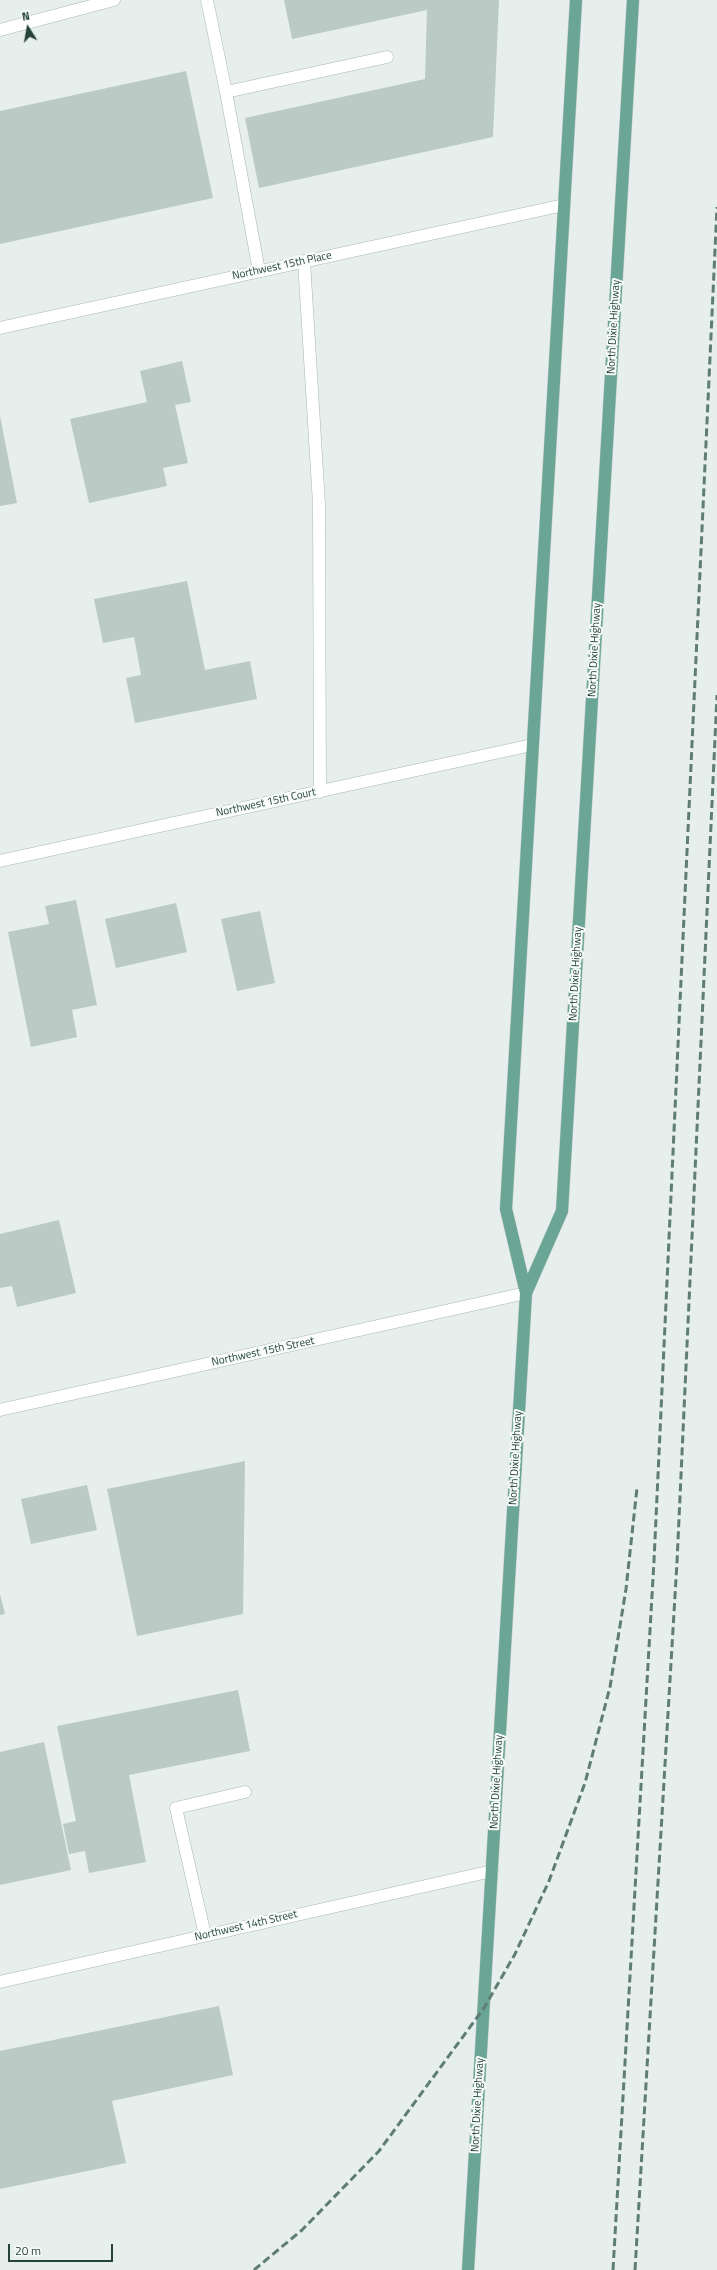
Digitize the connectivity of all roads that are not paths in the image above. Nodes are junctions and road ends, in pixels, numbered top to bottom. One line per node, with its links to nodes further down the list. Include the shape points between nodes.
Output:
1 (114, 0): 5 (street)
2 (207, 0): 7 (street)
3 (576, 0): 8 (main road, North Dixie Highway)
4 (633, 0): 15 (main road, North Dixie Highway, via 562,1211)
5 (0, 30)
6 (387, 57): 7 (street)
7 (226, 92): 10 (street)
8 (564, 205): 9 (street, Northwest 15th Place); 12 (main road, North Dixie Highway)
9 (304, 262): 10 (street, Northwest 15th Place); 13 (street, via 319,504)
10 (259, 272): 11 (street, Northwest 15th Place)
11 (0, 328)
12 (532, 745): 13 (street, Northwest 15th Court); 15 (main road, North Dixie Highway, via 506,1209)
13 (320, 792): 14 (street, Northwest 15th Court)
14 (0, 861)
15 (526, 1293): 16 (street, Northwest 15th Street); 18 (main road, North Dixie Highway)
16 (0, 1410)
17 (245, 1792): 19 (street, via 176,1808)
18 (492, 1871): 19 (street, Northwest 14th Street); 21 (main road, North Dixie Highway)
19 (206, 1935): 20 (street, Northwest 14th Street)
20 (0, 1982)
21 (468, 2270)

